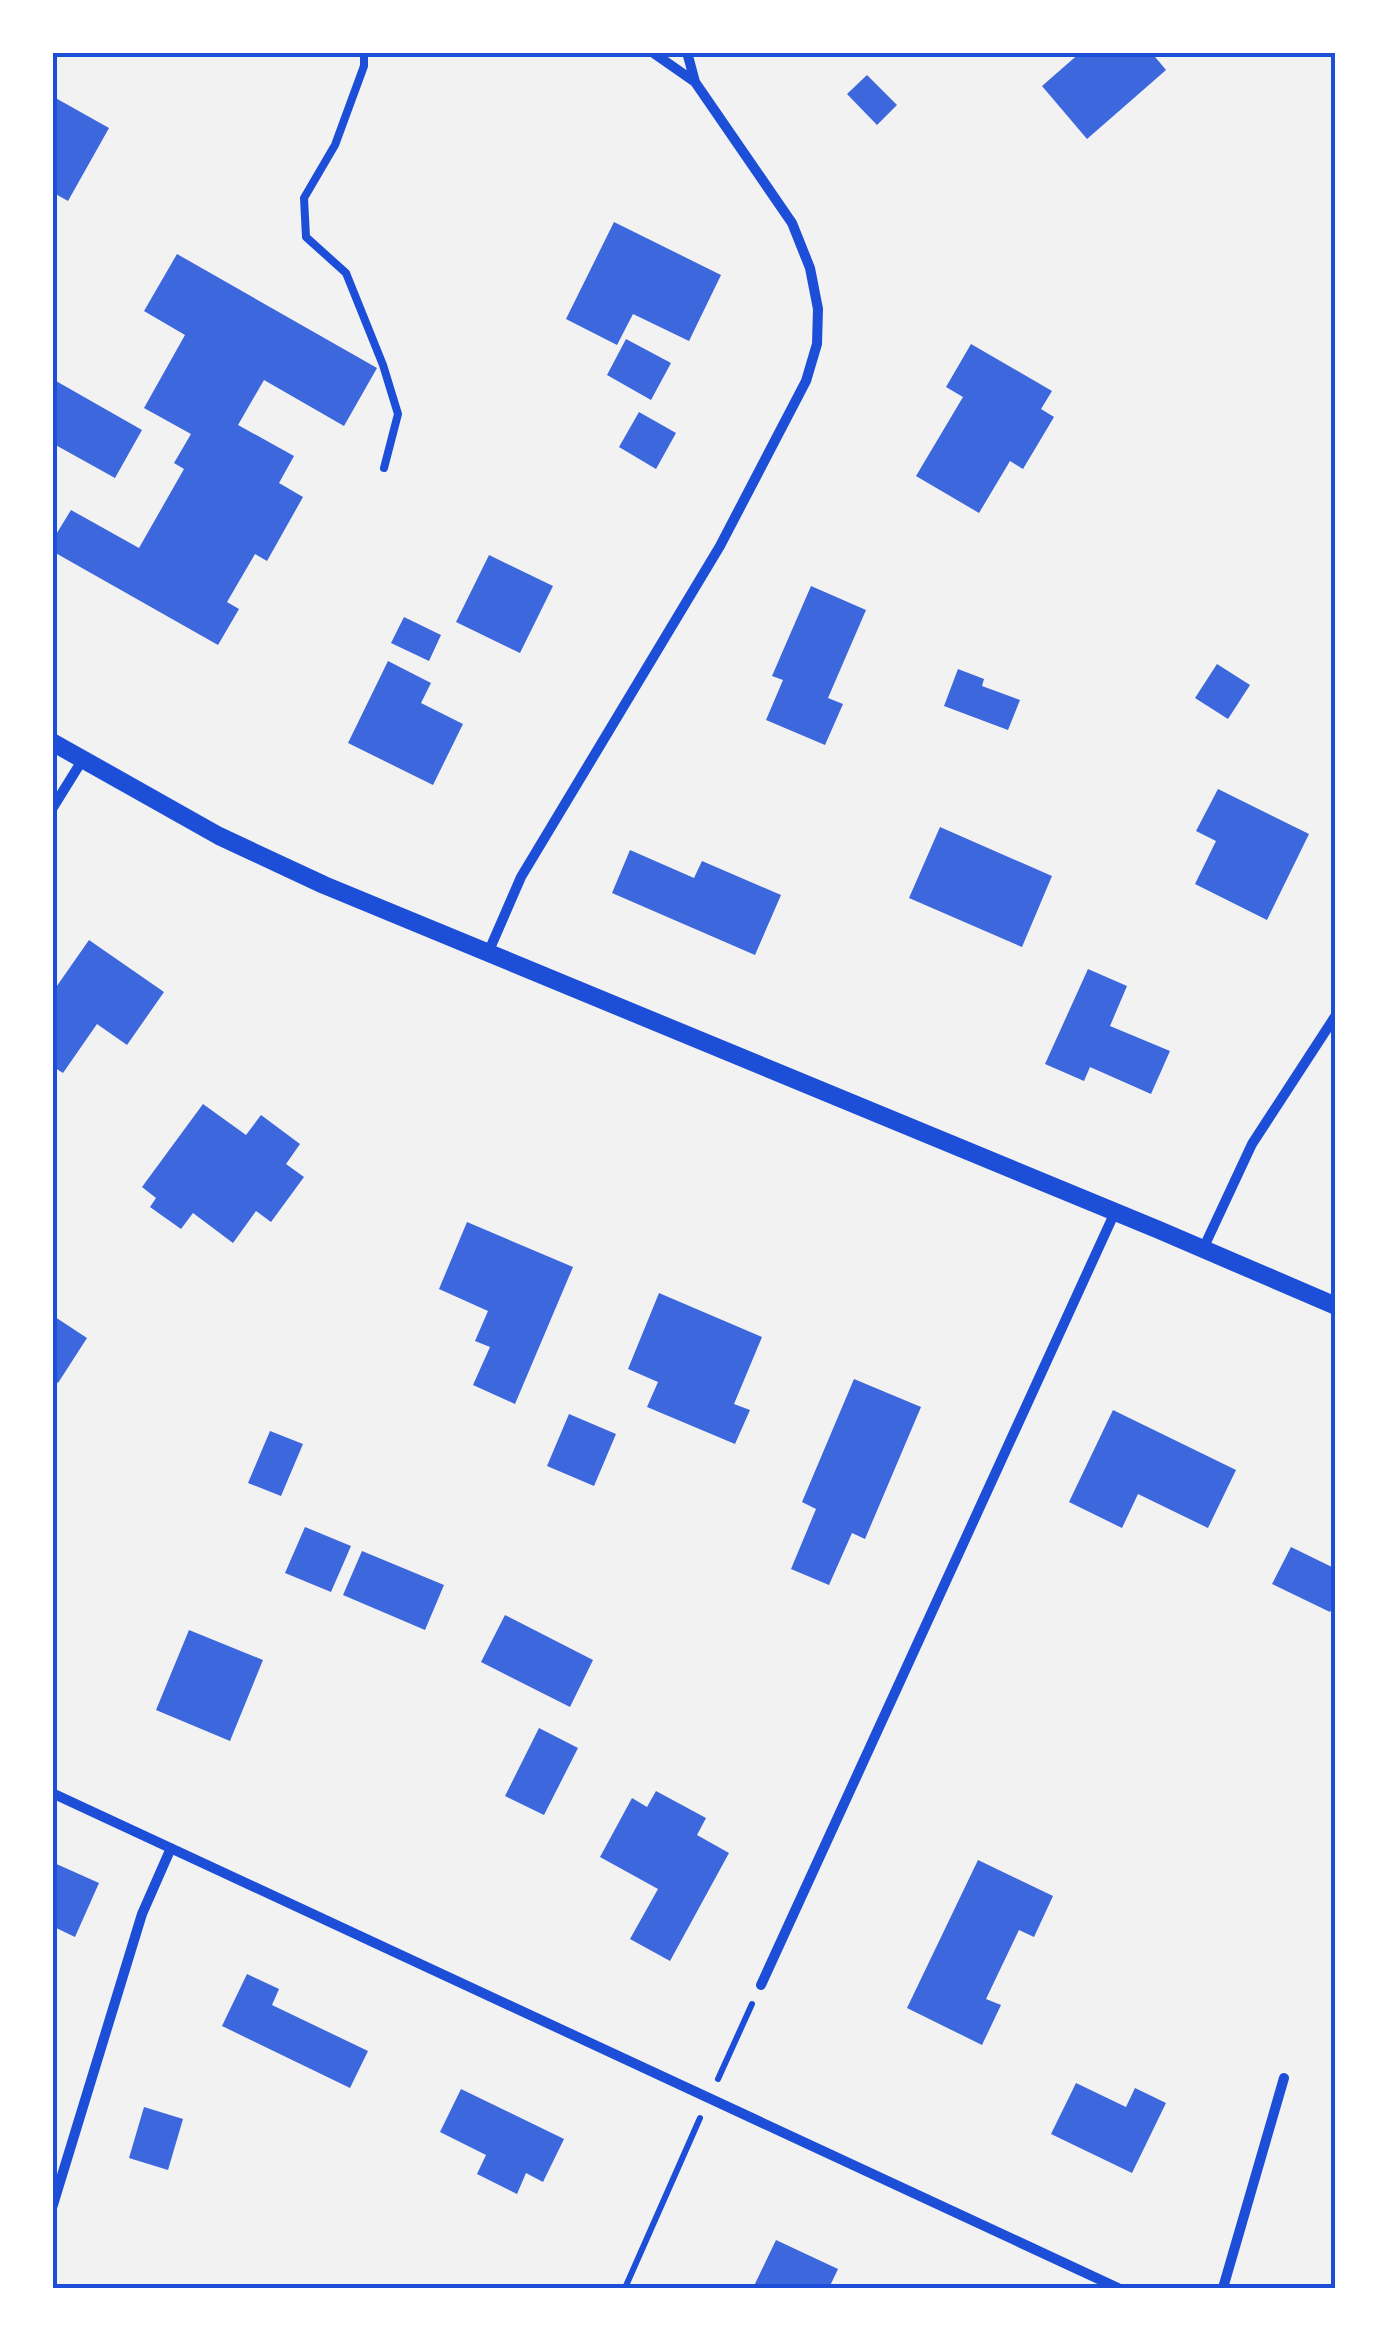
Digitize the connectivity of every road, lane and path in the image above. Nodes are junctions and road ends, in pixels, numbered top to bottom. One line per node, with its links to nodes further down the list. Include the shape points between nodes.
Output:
1 (364, 52): 5 (lane, via 335,145 304,198 306,237 346,273 398,414)
2 (652, 52): 4 (street)
3 (686, 52): 4 (street)
4 (695, 82): 9 (street, via 792,223 810,268 817,344 806,381 720,546 521,876)
5 (384, 468)
6 (52, 742): 7 (street)
7 (83, 760): 8 (street); 9 (street, via 219,836)
8 (52, 809)
9 (488, 953): 11 (street)
10 (1336, 1015): 12 (street, via 1252,1144)
11 (1115, 1212): 12 (street); 16 (street)
12 (1203, 1248): 13 (street)
13 (1336, 1306)
14 (52, 1793): 15 (street)
15 (171, 1848): 18 (street); 19 (street, via 142,1914)
16 (760, 1984): 18 (path)
17 (1284, 2078): 22 (street)
18 (709, 2098): 20 (path); 21 (street)
19 (52, 2208)
20 (625, 2288)
21 (1118, 2288)
22 (1224, 2288)

